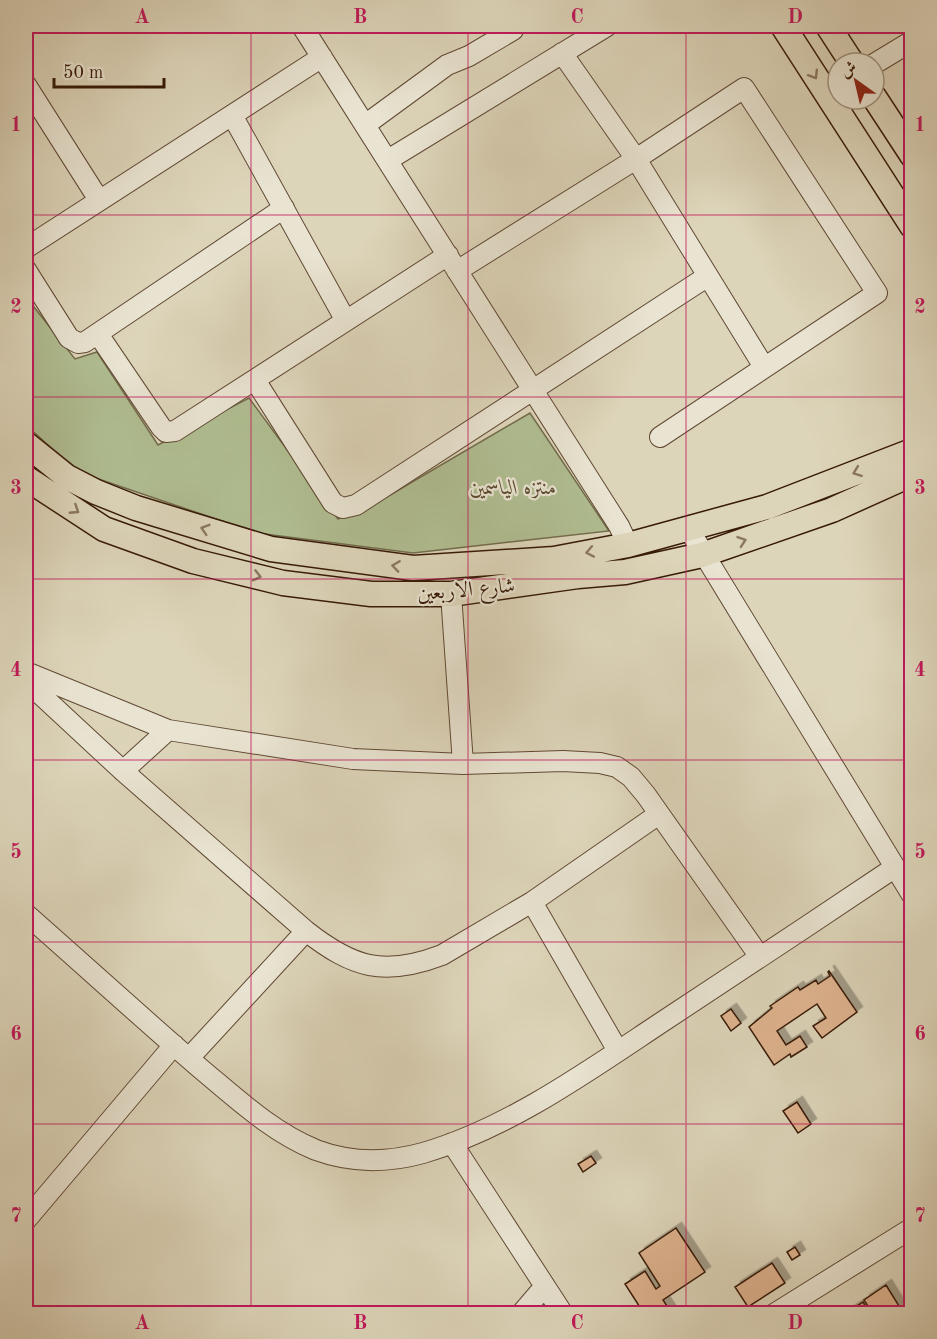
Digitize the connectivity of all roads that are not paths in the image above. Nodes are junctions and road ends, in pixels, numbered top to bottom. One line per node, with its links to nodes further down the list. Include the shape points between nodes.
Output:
1 (302, 26): 9 (street)
2 (607, 26): 8 (street)
3 (783, 26): 21 (main road, one-way to 21)
4 (828, 26): 7 (main road)
5 (513, 30): 15 (street, via 447,65)
6 (912, 41): 10 (street)
7 (844, 51)
8 (562, 53): 17 (street); 18 (street)
9 (322, 57): 14 (street); 15 (street)
10 (886, 57)
11 (26, 85): 12 (street)
12 (32, 108): 19 (street)
13 (883, 111): 16 (main road)
14 (232, 115): 19 (street); 20 (street)
15 (365, 125): 18 (street)
16 (912, 155)
17 (636, 159): 23 (street); 25 (street); 28 (street, via 744,88 877,293)
18 (388, 160): 23 (street)
19 (99, 200): 22 (street)
20 (284, 208): 26 (street); 27 (street)
21 (912, 226)
22 (26, 248)
23 (452, 263): 26 (street); 30 (street)
24 (26, 270): 27 (street, via 69,338 78,343)
25 (708, 276): 28 (street); 30 (street)
26 (346, 321): 29 (street)
27 (98, 334): 29 (street, via 166,432)
28 (764, 367): 31 (street)
29 (255, 380): 30 (street, via 333,503 343,508 356,505)
30 (533, 390): 37 (street)
31 (660, 437)
32 (26, 444): 37 (main road, one-way to 32, via 554,559 413,568 271,549 96,492 67,477)
33 (912, 451): 36 (main road, one-way to 36, via 767,507)
34 (912, 474): 38 (main road, شارع الاربعين, one-way to 34, via 832,510)
35 (26, 478): 39 (main road, شارع الاربعين, one-way to 39, via 104,529 193,561 283,583 372,594)
36 (688, 528): 37 (main road); 38 (street)
37 (628, 544)
38 (702, 555): 39 (main road, شارع الاربعين, via 625,572); 46 (street)
39 (451, 594): 43 (street)
40 (26, 672): 42 (street)
41 (26, 681): 44 (street)
42 (168, 730): 43 (street, via 353,759); 44 (street)
43 (463, 764): 45 (street, via 585,762 617,767 631,777)
44 (123, 771): 50 (street)
45 (659, 814): 48 (street); 51 (street)
46 (894, 868): 47 (street); 51 (street)
47 (912, 895)
48 (532, 902): 50 (street, via 456,948 410,964 360,964); 52 (street)
49 (29, 925): 53 (street)
50 (306, 930): 53 (street)
51 (760, 957): 52 (street)
52 (618, 1051): 54 (street, via 523,1110)
53 (181, 1052): 54 (street, via 257,1116 317,1150 376,1161); 55 (street)
54 (452, 1143): 57 (street)
55 (26, 1220)
56 (912, 1228): 58 (street)
57 (545, 1286): 59 (street); 60 (street)
58 (779, 1312)
59 (521, 1314)
60 (563, 1314)

